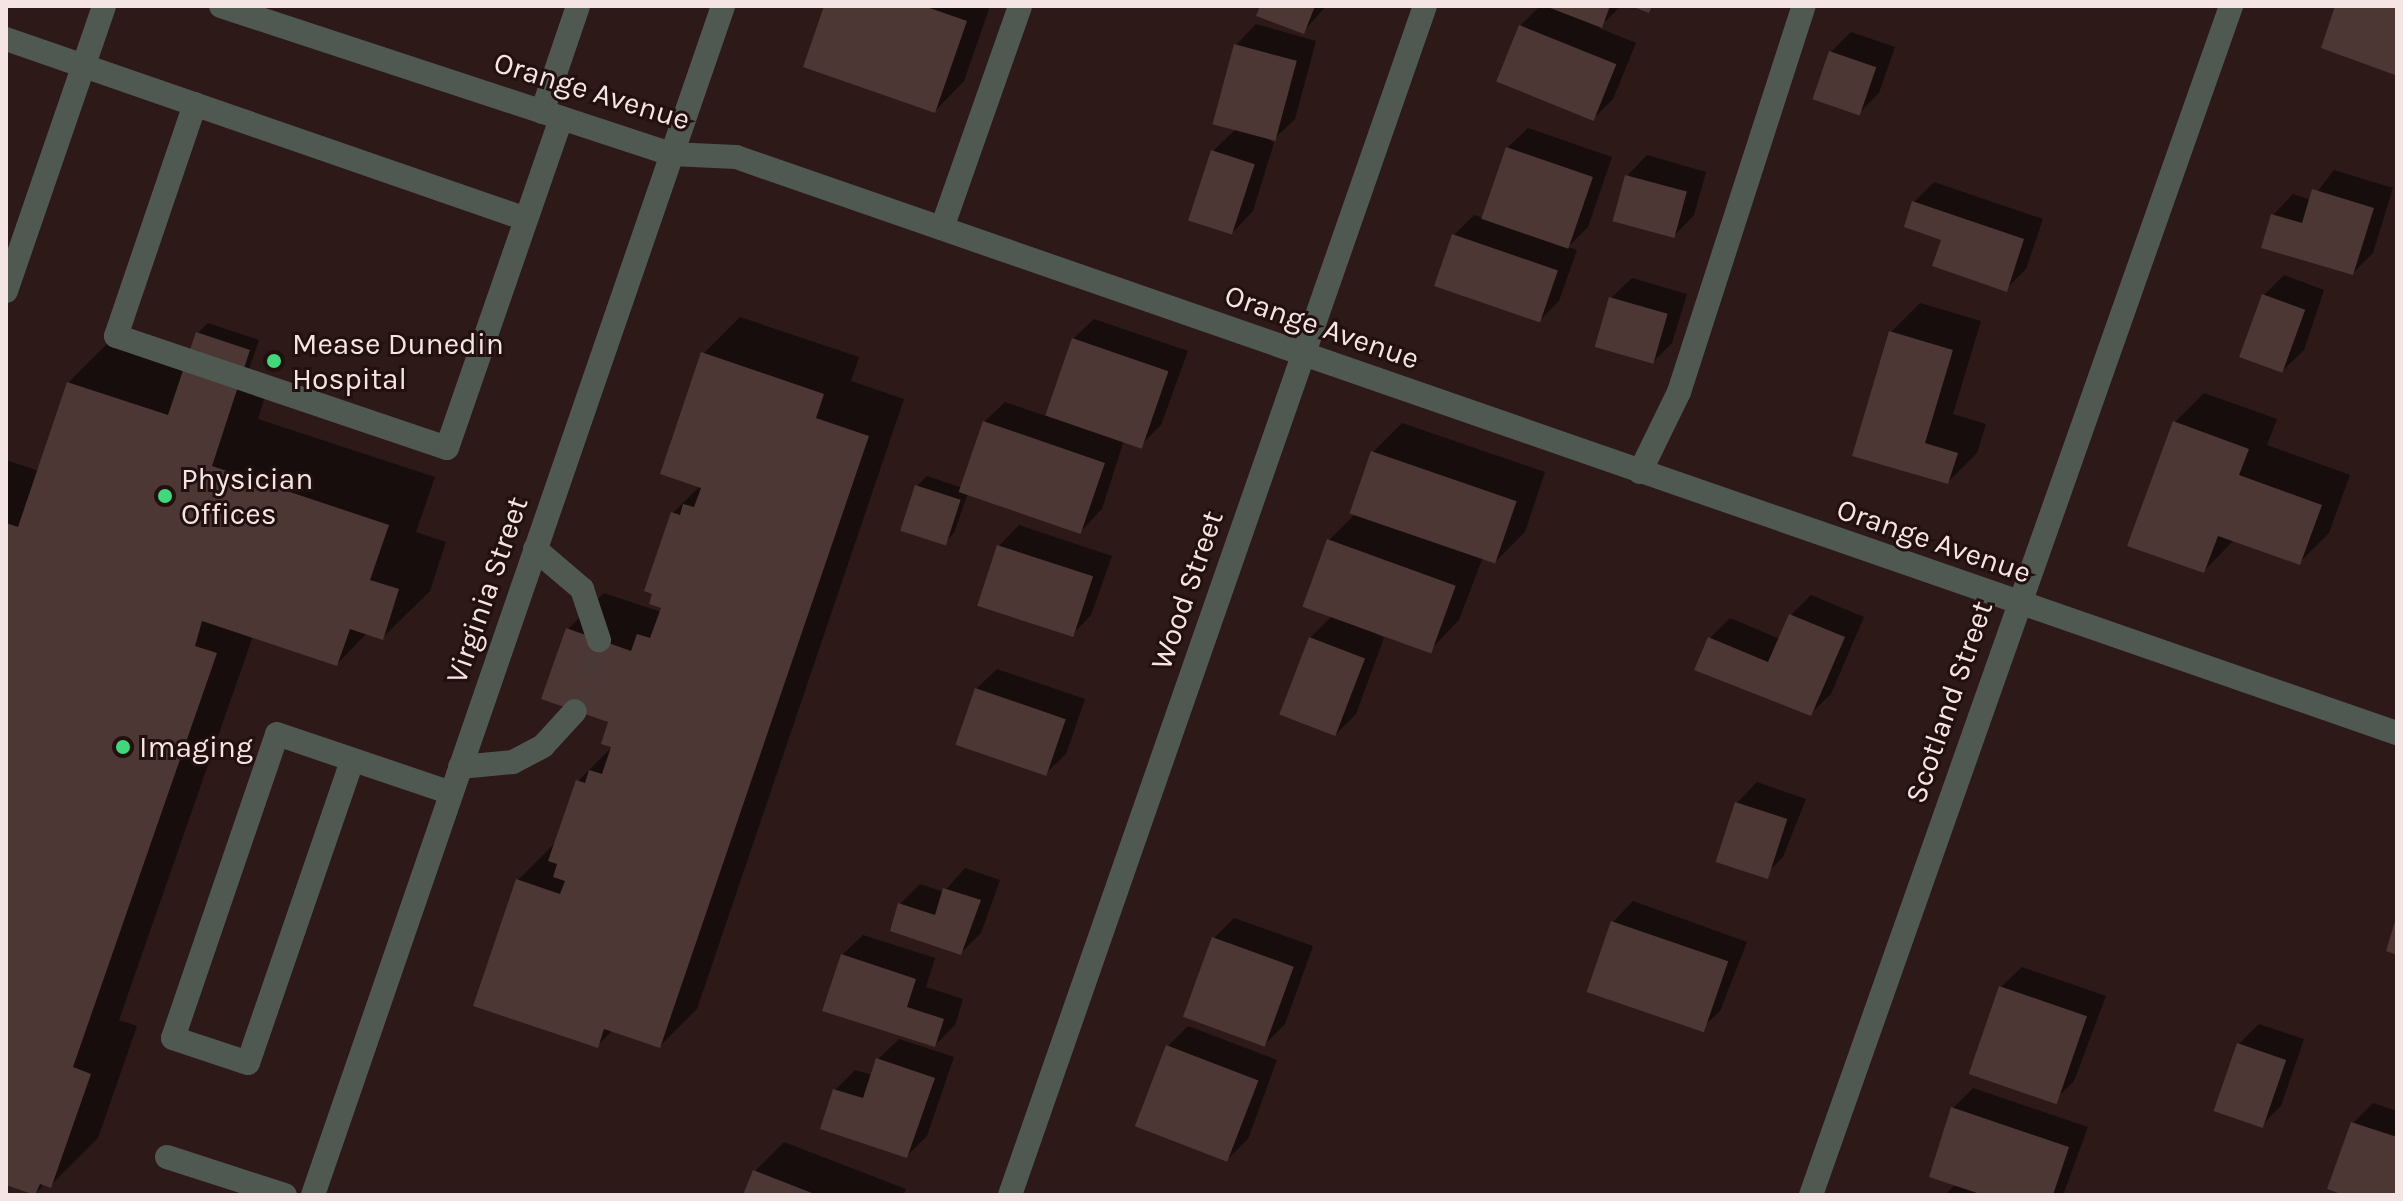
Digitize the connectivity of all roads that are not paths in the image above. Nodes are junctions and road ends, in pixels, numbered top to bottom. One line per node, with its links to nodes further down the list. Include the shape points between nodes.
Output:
1 (104, 6): 10 (street)
2 (221, 6): 12 (street, Orange Avenue)
3 (578, 6): 12 (street)
4 (723, 6): 13 (street, Virginia Street)
5 (1020, 6): 15 (street)
6 (1425, 6): 17 (street, Wood Street)
7 (1804, 6): 18 (street, via 1679,392)
8 (2231, 6): 20 (street, Scotland Street)
9 (6, 39): 10 (street)
10 (83, 66): 11 (street); 16 (street)
11 (195, 104): 14 (street); 14 (street, via 116,336 447,448)
12 (551, 115): 13 (street, Orange Avenue); 14 (street)
13 (671, 154): 15 (street, Orange Avenue, via 736,157); 19 (street, Virginia Street)
14 (526, 219)
15 (942, 228): 17 (street, Orange Avenue)
16 (6, 291)
17 (1303, 354): 18 (street, Orange Avenue); 30 (street, Wood Street)
18 (1640, 472): 20 (street, Orange Avenue)
19 (535, 549): 21 (street, via 582,589); 25 (street, Virginia Street)
20 (2017, 605): 23 (street, Orange Avenue); 31 (street, Scotland Street)
21 (599, 640)
22 (575, 711): 25 (street, via 543,746 513,762)
23 (2397, 733)
24 (352, 761): 24 (street, via 277,734 173,1038 248,1063); 26 (street)
25 (460, 767): 26 (street, Virginia Street)
26 (451, 793): 29 (street, Virginia Street)
27 (167, 1157): 28 (street)
28 (285, 1195)
29 (313, 1195)
30 (1010, 1195)
31 (1811, 1195)

